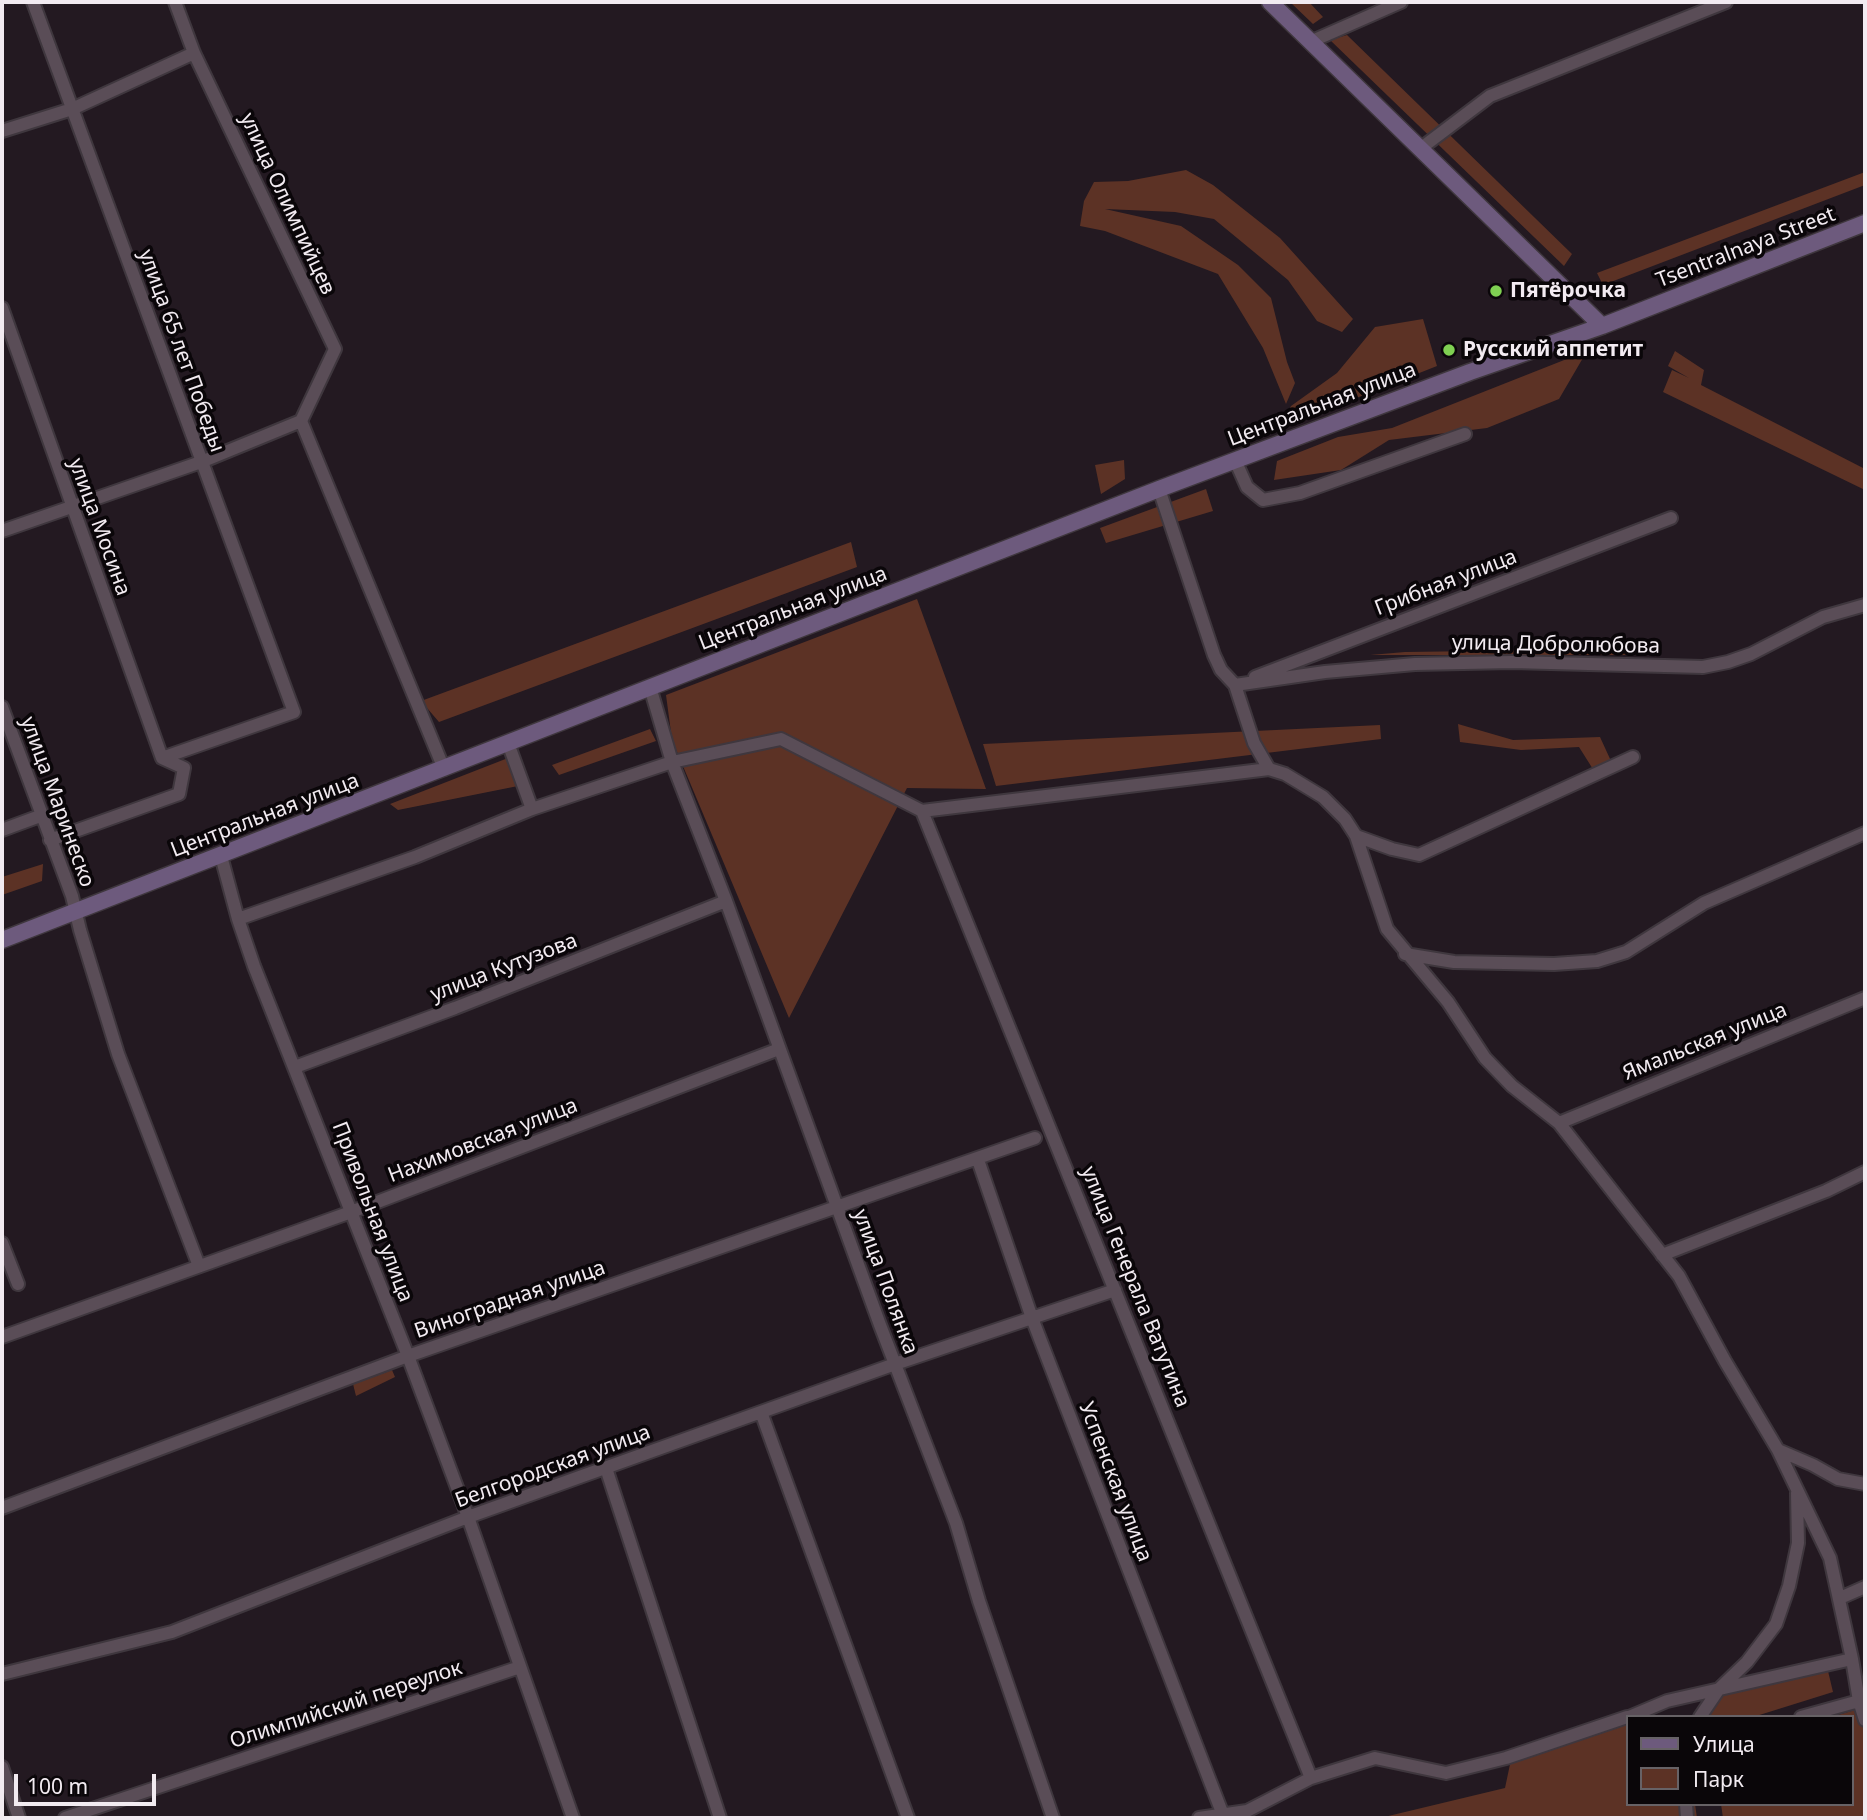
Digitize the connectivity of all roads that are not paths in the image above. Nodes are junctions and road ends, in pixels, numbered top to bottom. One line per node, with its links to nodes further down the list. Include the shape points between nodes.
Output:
1 (33, 2): 8 (street, улица 65 лет Победы)
2 (175, 2): 7 (street, улица Олимпийцев)
3 (1269, 2): 6 (main road)
4 (1401, 2): 6 (street)
5 (1726, 2): 10 (street, via 1490,96)
6 (1310, 42): 10 (main road)
7 (194, 52): 8 (street); 14 (street, улица Олимпийцев, via 335,349)
8 (72, 109): 9 (street); 17 (street, улица 65 лет Победы)
9 (2, 131)
10 (1420, 149): 13 (main road)
11 (1865, 223): 13 (main road, Tsentralnaya Street)
12 (2, 308): 19 (street, улица Мосина)
13 (1602, 326): 16 (main road, Центральная улица)
14 (301, 421): 17 (street); 30 (street)
15 (1465, 434): 16 (street, via 1300,493 1263,500 1247,487)
16 (1235, 460): 18 (main road, Центральная улица)
17 (201, 462): 19 (street); 28 (street, улица 65 лет Победы, via 295,712)
18 (1159, 489): 23 (street, via 1214,655 1220,670); 24 (main road, Центральная улица)
19 (71, 507): 21 (street); 28 (street, улица Мосина)
20 (1671, 518): 23 (street, Грибная улица)
21 (2, 531)
22 (1865, 605): 23 (street, улица Добролюбова, via 1823,617 1728,662 1703,667 1415,664)
23 (1235, 685): 31 (street, via 1254,743)
24 (650, 687): 26 (main road, Центральная улица); 29 (street, улица Полянка)
25 (2, 707): 34 (street, улица Маринеско)
26 (508, 743): 30 (main road, Центральная улица); 32 (street)
27 (1633, 757): 37 (street, via 1419,855)
28 (162, 758): 38 (street, via 184,768 178,794)
29 (672, 762): 32 (street); 33 (street, via 781,740); 40 (street, улица Полянка)
30 (444, 769): 39 (main road, Центральная улица)
31 (1269, 769): 33 (street); 37 (street, via 1323,797)
32 (532, 809): 42 (street, via 415,857)
33 (922, 811): 58 (street, улица Генерала Ватутина)
34 (40, 816): 35 (street); 38 (street, улица Маринеско)
35 (2, 830)
36 (1865, 833): 44 (street, via 1704,903 1626,952 1597,961 1454,962)
37 (1356, 836): 44 (street, via 1387,929)
38 (50, 840): 41 (street, улица Маринеско)
39 (221, 856): 41 (main road, Центральная улица); 42 (street, Привольная улица)
40 (726, 901): 46 (street, улица Полянка); 47 (street, улица Кутузова)
41 (75, 911): 43 (main road, Центральная улица); 56 (street, via 118,1054)
42 (238, 919): 47 (street, Привольная улица)
43 (2, 940)
44 (1405, 954): 48 (street, via 1448,1002 1485,1058)
45 (1865, 998): 48 (street, Ямальская улица)
46 (779, 1049): 52 (street, улица Полянка); 53 (street, Нахимовская улица)
47 (295, 1067): 53 (street, Привольная улица)
48 (1559, 1123): 55 (street)
49 (1035, 1138): 50 (street, Виноградная улица)
50 (978, 1160): 52 (street, Виноградная улица); 59 (street, Успенская улица)
51 (1865, 1172): 55 (street)
52 (838, 1207): 61 (street, Виноградная улица); 62 (street, улица Полянка)
53 (351, 1212): 56 (street, Нахимовская улица); 61 (street, Привольная улица)
54 (2, 1243): 57 (street)
55 (1662, 1255): 64 (street, via 1679,1276)
56 (199, 1266): 60 (street, Нахимовская улица)
57 (18, 1284)
58 (1115, 1290): 59 (street, Белгородская улица); 83 (street, улица Генерала Ватутина)
59 (1032, 1318): 62 (street, Белгородская улица); 84 (street, Успенская улица)
60 (2, 1337)
61 (408, 1356): 68 (street, Виноградная улица); 69 (street, Привольная улица)
62 (895, 1364): 63 (street, Белгородская улица); 90 (street, улица Полянка, via 956,1522)
63 (761, 1412): 65 (street, Белгородская улица); 89 (street)
64 (1778, 1450): 66 (street, via 1838,1479); 67 (street)
65 (607, 1468): 69 (street, Белгородская улица); 88 (street)
66 (1865, 1484)
67 (1797, 1488): 71 (street, via 1830,1558); 75 (street, via 1798,1543 1776,1624)
68 (2, 1508)
69 (468, 1517): 73 (street, Привольная улица); 74 (street, Белгородская улица, via 172,1632)
70 (1865, 1587): 71 (street)
71 (1840, 1598): 72 (street)
72 (1852, 1659): 75 (street); 76 (street)
73 (520, 1667): 86 (street, Олимпийский переулок); 87 (street, Привольная улица)
74 (2, 1674)
75 (1719, 1689): 77 (street, via 1667,1701); 78 (street)
76 (1859, 1701): 79 (street); 81 (street)
77 (1633, 1715)
78 (1701, 1715)
79 (1808, 1715)
80 (1626, 1718): 83 (street, via 1446,1773 1375,1758)
81 (1865, 1720)
82 (2, 1767): 85 (street)
83 (1311, 1778): 84 (street, via 1247,1811)
84 (1223, 1815): 91 (street)
85 (19, 1818)
86 (65, 1818)
87 (573, 1818)
88 (720, 1818)
89 (908, 1818)
90 (1053, 1818)
91 (1199, 1818)

